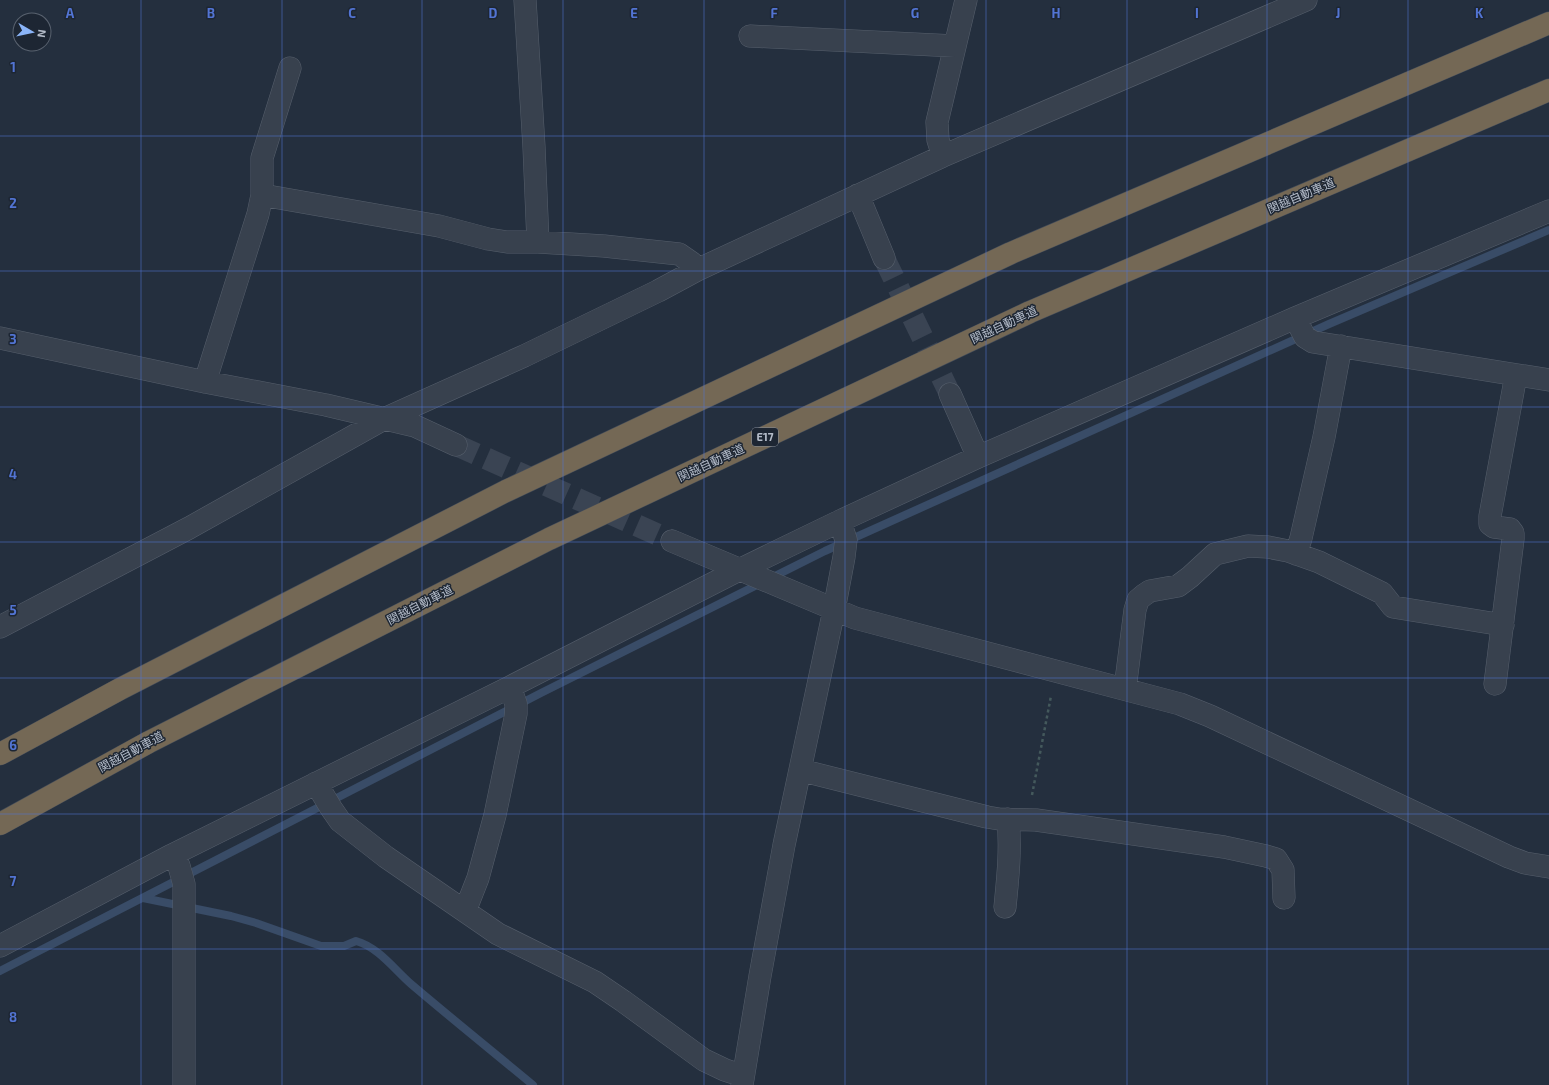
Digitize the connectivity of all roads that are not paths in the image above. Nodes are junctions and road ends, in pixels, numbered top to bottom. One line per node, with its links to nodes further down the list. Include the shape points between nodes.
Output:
1 (525, 0): 13 (street)
2 (966, 0): 6 (street)
3 (1306, 0): 9 (street)
4 (1549, 23): 36 (highway, via 1011,253 513,488 120,689)
5 (750, 36): 6 (street)
6 (955, 46): 9 (street, via 937,122 938,140)
7 (290, 68): 11 (street, via 262,158)
8 (1549, 90): 40 (highway, 関越自動車道 / E17, via 1030,312 556,536 149,742)
9 (943, 156): 10 (street)
10 (858, 195): 14 (street); 15 (street)
11 (262, 196): 13 (street, via 439,226 488,239); 21 (street)
12 (1549, 211): 16 (street)
13 (538, 242): 15 (street, via 679,254)
14 (884, 258)
15 (697, 270): 23 (street, via 524,356)
16 (1295, 318): 18 (street, via 1305,337 1313,342); 25 (street)
17 (0, 338): 21 (street)
18 (1341, 346): 19 (street); 28 (street, via 1324,437)
19 (1516, 375): 20 (street); 31 (street, via 1490,516 1490,524 1494,527 1510,529 1513,533)
20 (1549, 380)
21 (205, 382): 23 (street)
22 (950, 394): 25 (street)
23 (384, 419): 24 (street, via 415,426); 32 (street, via 189,528)
24 (456, 445)
25 (978, 457): 26 (street)
26 (840, 521): 29 (street); 30 (street, via 845,545)
27 (672, 541): 29 (street)
28 (1296, 554): 31 (street, via 1319,562 1382,593 1393,607); 35 (street, via 1248,546 1228,550 1215,554 1178,586 1150,591 1144,595 1138,600 1135,610)
29 (739, 570): 30 (street); 34 (street)
30 (834, 610): 35 (street, via 855,618); 37 (street)
31 (1503, 624): 33 (street)
32 (0, 627)
33 (1495, 684)
34 (510, 687): 38 (street); 45 (street, via 516,704 516,714 478,878)
35 (1125, 689): 42 (street, via 1180,704 1210,716 1509,857)
36 (0, 754)
37 (800, 770): 39 (street, via 987,817); 47 (street, via 782,852)
38 (316, 782): 41 (street); 45 (street, via 340,821 386,857)
39 (1018, 819): 43 (street, via 1224,847 1266,856 1276,859 1283,870); 44 (street, via 1010,835)
40 (0, 824)
41 (172, 855): 46 (street); 48 (street, via 179,866 184,884)
42 (1549, 868)
43 (1284, 898)
44 (1005, 906)
45 (465, 911): 47 (street, via 498,934 595,982 704,1060)
46 (0, 946)
47 (742, 1080)
48 (184, 1085)

